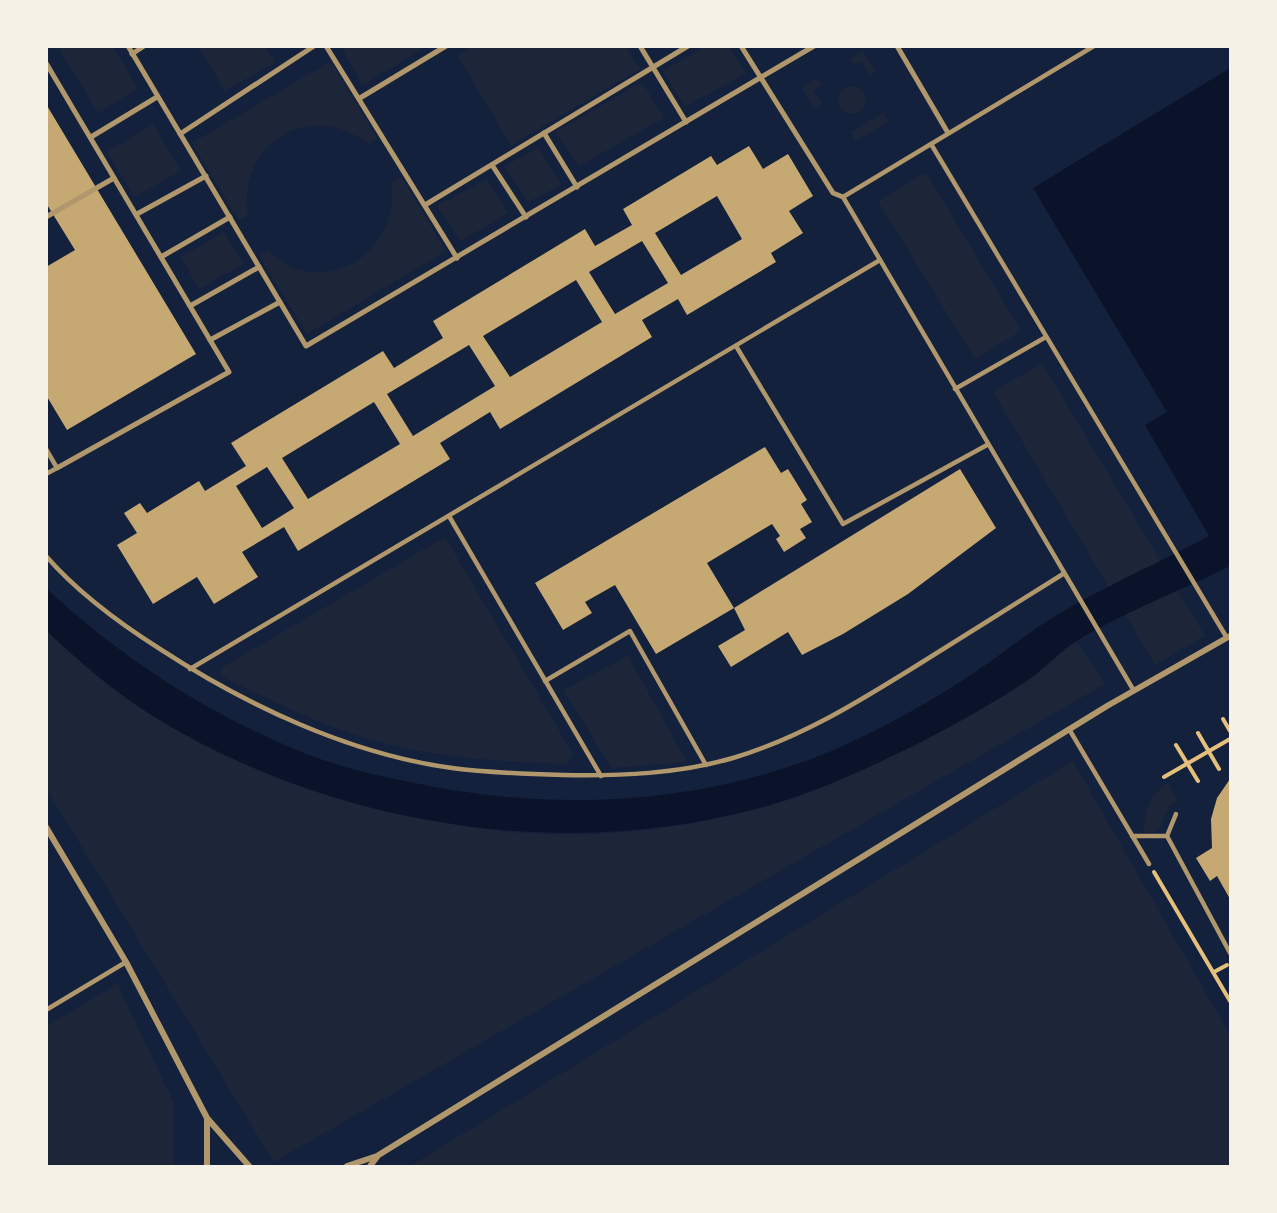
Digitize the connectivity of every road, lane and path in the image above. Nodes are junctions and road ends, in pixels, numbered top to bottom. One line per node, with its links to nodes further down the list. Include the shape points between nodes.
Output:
1 (128, 46): 12 (street)
2 (144, 46): 12 (street)
3 (314, 46): 20 (street)
4 (326, 46): 17 (street)
5 (446, 46): 17 (street)
6 (640, 46): 14 (street)
7 (688, 46): 14 (street)
8 (741, 46): 15 (street)
9 (814, 46): 15 (street)
10 (897, 46): 19 (street)
11 (1094, 46): 19 (lane)
12 (132, 54): 16 (street)
13 (46, 63): 22 (street)
14 (653, 68): 18 (street); 21 (street)
15 (760, 78): 18 (street); 28 (street, via 833,193)
16 (157, 97): 20 (street); 22 (street)
17 (360, 98): 29 (street)
18 (686, 122): 27 (street)
19 (948, 133): 23 (lane)
20 (180, 134): 25 (street)
21 (544, 134): 24 (street); 27 (street)
22 (91, 137): 26 (street)
23 (931, 144): 28 (lane); 40 (lane)
24 (492, 165): 29 (street); 33 (street)
25 (206, 176): 30 (street); 32 (street)
26 (114, 178): 30 (street); 31 (street)
27 (577, 187): 33 (street)
28 (843, 197): 36 (lane)
29 (425, 206): 35 (street)
30 (137, 214): 34 (street)
31 (46, 217)
32 (230, 217): 34 (street); 37 (street)
33 (526, 217): 35 (street)
34 (161, 257): 39 (street)
35 (457, 258): 38 (street, via 306,346)
36 (880, 261): 42 (lane); 43 (lane)
37 (260, 267): 38 (street); 39 (street)
38 (280, 302): 41 (street)
39 (190, 306): 41 (street)
40 (1047, 337): 43 (lane); 51 (lane)
41 (210, 340): 46 (street, via 229,372)
42 (736, 346): 44 (lane, via 843,524); 48 (lane)
43 (955, 389): 44 (lane)
44 (987, 445): 50 (lane)
45 (46, 449): 46 (lane)
46 (57, 468): 47 (lane)
47 (46, 474)
48 (449, 516): 52 (lane); 53 (lane)
49 (46, 556): 52 (lane, via 93,600)
50 (1063, 573): 54 (lane); 63 (lane, via 845,711 799,733)
51 (1229, 637): 54 (street)
52 (190, 669): 65 (lane, via 309,727 376,751 449,767)
53 (545, 681): 63 (lane, via 630,631); 65 (lane)
54 (1134, 691): 56 (street)
55 (1222, 719): 57 (path)
56 (1069, 729): 70 (lane); 80 (street)
57 (1230, 731)
58 (1198, 733): 61 (path)
59 (1230, 739): 61 (path)
60 (1176, 745): 62 (path)
61 (1209, 751): 62 (path); 64 (path)
62 (1188, 764): 66 (path); 67 (path)
63 (706, 765): 65 (lane)
64 (1220, 768)
65 (601, 776)
66 (1164, 777)
67 (1198, 781)
68 (1176, 814): 71 (lane)
69 (46, 827): 74 (street)
70 (1132, 836): 71 (lane); 72 (lane)
71 (1167, 836): 73 (lane)
72 (1149, 864): 76 (path)
73 (1230, 953)
74 (126, 962): 78 (lane); 79 (street)
75 (1230, 963): 76 (path)
76 (1214, 972): 77 (path)
77 (1230, 1000)
78 (46, 1010)
79 (207, 1118): 81 (street); 82 (street)
80 (377, 1156): 83 (street); 84 (street)
81 (207, 1167)
82 (249, 1167)
83 (347, 1167)
84 (370, 1167)

